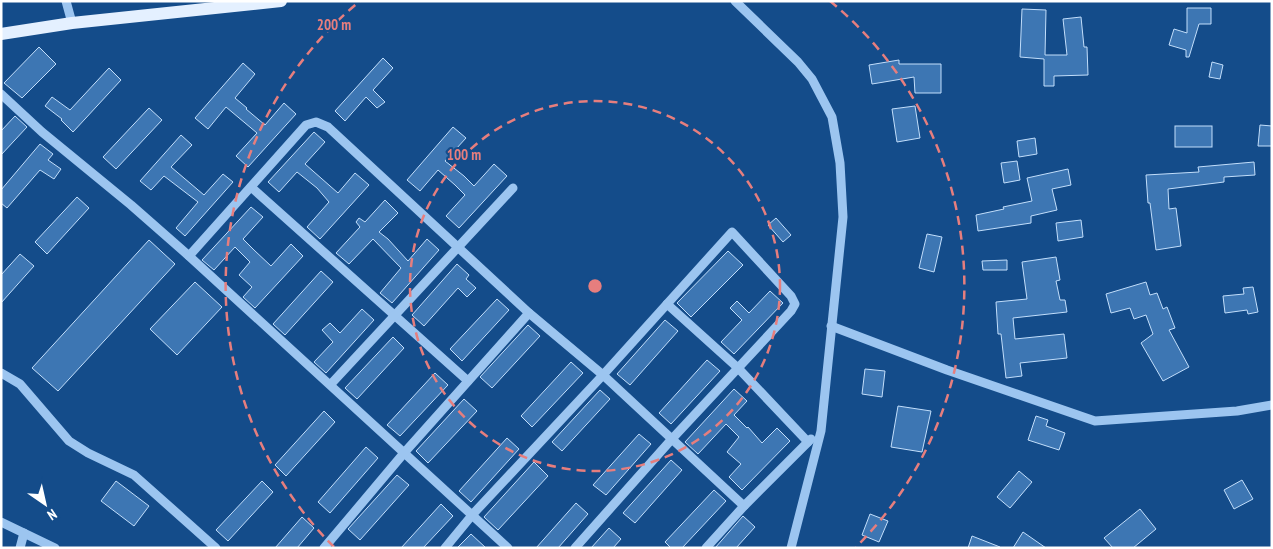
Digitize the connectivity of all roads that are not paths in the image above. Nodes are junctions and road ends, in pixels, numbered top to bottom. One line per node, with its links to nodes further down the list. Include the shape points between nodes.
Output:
1 (66, 1): 4 (street)
2 (281, 1): 4 (main road)
3 (735, 1): 14 (street, via 798,62 812,79 832,117 840,163 843,217)
4 (72, 23): 5 (main road)
5 (1, 34)
6 (1, 94): 10 (street)
7 (251, 187): 9 (street, via 306,126 316,122 328,127); 10 (street); 13 (street)
8 (513, 188): 9 (street)
9 (457, 246): 12 (street); 13 (street)
10 (189, 256): 19 (street)
11 (667, 304): 15 (street); 15 (street, via 732,232 795,304); 17 (street)
12 (529, 312): 17 (street); 18 (street)
13 (395, 314): 18 (street); 19 (street)
14 (831, 326): 20 (street, via 1095,421 1237,412); 21 (street)
15 (738, 368): 22 (street); 23 (street)
16 (1, 373): 31 (street, via 20,384 69,441 134,475)
17 (603, 375): 22 (street); 26 (street)
18 (468, 381): 24 (street)
19 (331, 384): 24 (street)
20 (1272, 405)
21 (821, 431): 23 (street); 37 (street)
22 (671, 440): 25 (street); 35 (street)
23 (808, 442): 25 (street)
24 (404, 453): 26 (street); 32 (street)
25 (744, 506): 36 (street)
26 (473, 514): 33 (street); 34 (street)
27 (1, 522): 28 (street)
28 (24, 533): 29 (street); 30 (street)
29 (20, 548)
30 (55, 548)
31 (216, 548)
32 (324, 548)
33 (445, 548)
34 (508, 548)
35 (575, 548)
36 (706, 548)
37 (791, 548)

